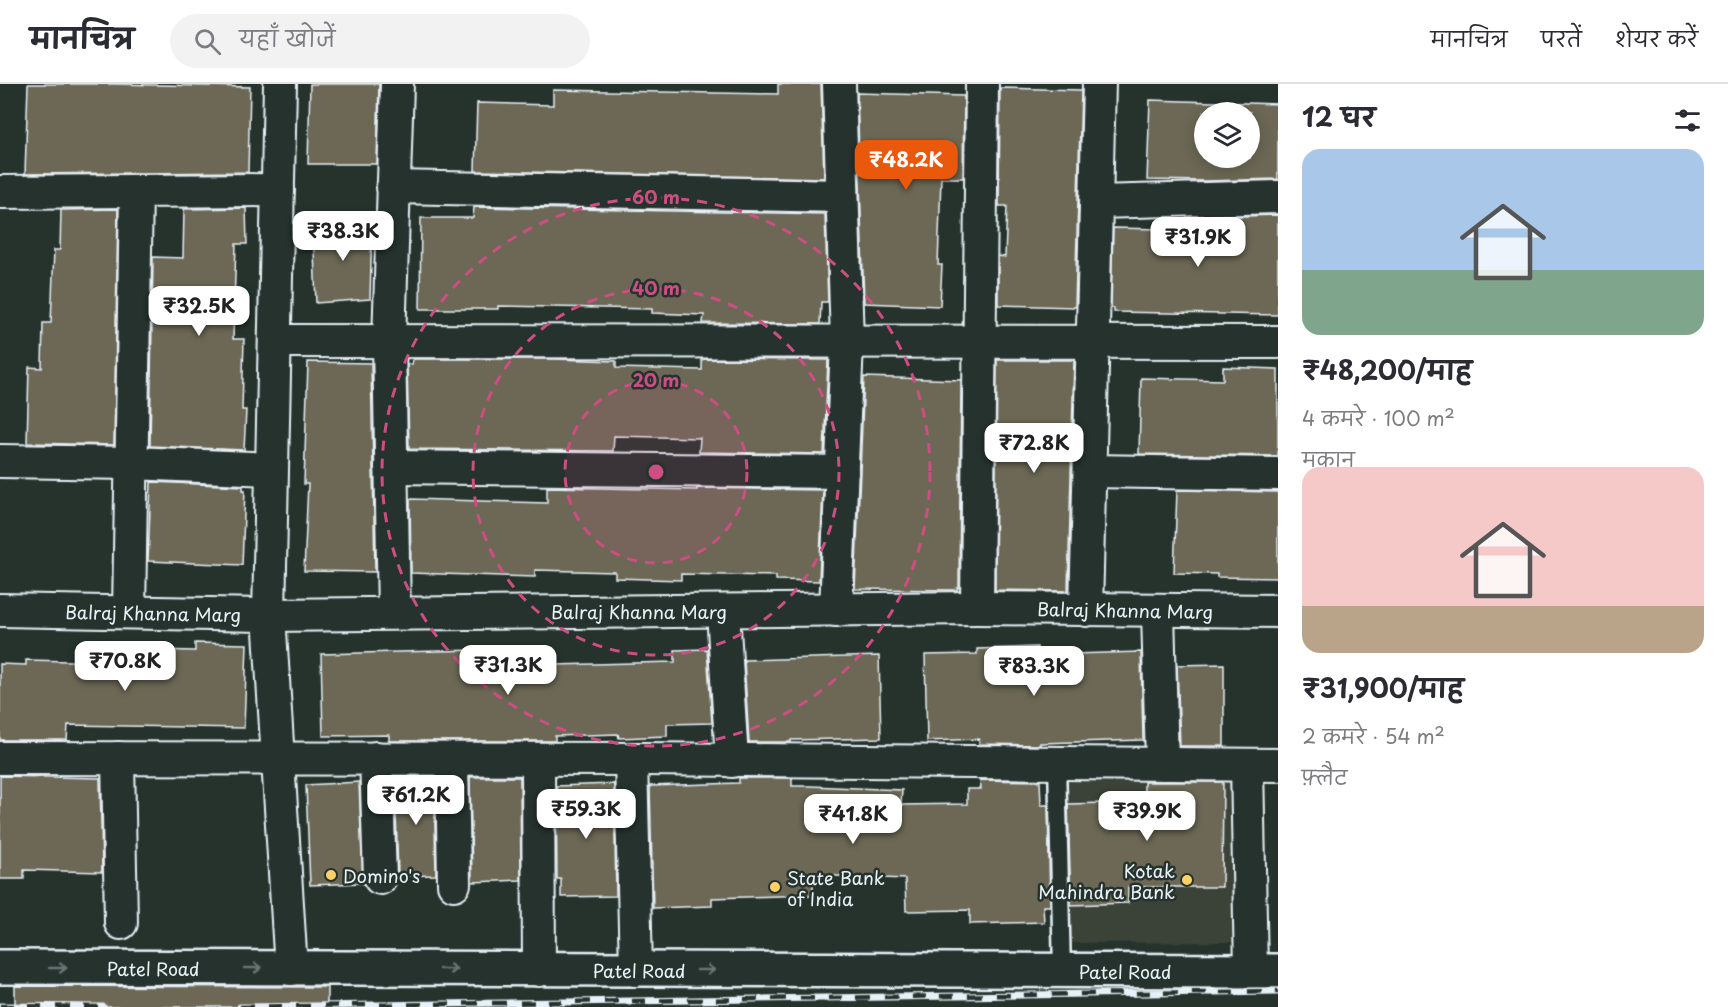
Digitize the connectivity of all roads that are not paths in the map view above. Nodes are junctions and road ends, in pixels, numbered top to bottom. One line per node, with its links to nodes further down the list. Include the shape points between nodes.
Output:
1 (280, 84): 7 (street)
2 (397, 84): 6 (street)
3 (839, 84): 10 (street)
4 (982, 84): 16 (street)
5 (1099, 84): 12 (street)
6 (393, 188): 10 (street); 14 (street)
7 (278, 190): 8 (street); 13 (street)
8 (136, 191): 9 (street); 20 (street)
9 (0, 192)
10 (842, 195): 15 (street)
11 (1278, 197): 12 (street)
12 (1096, 202): 17 (street)
13 (275, 341): 14 (street); 22 (street)
14 (389, 342): 15 (street); 21 (street)
15 (847, 342): 16 (street); 24 (street)
16 (979, 342): 17 (street); 26 (street)
17 (1093, 342): 18 (street); 23 (street)
18 (1278, 342)
19 (0, 461): 20 (street)
20 (132, 463): 22 (street); 32 (street)
21 (391, 467): 24 (street); 34 (street)
22 (272, 469): 35 (street)
23 (1090, 471): 25 (street); 29 (street)
24 (842, 472): 28 (street)
25 (1278, 474)
26 (977, 608): 28 (street, Balraj Khanna Marg); 29 (street, Balraj Khanna Marg)
27 (0, 610): 32 (street, Balraj Khanna Marg)
28 (836, 610): 30 (street, Balraj Khanna Marg)
29 (1086, 610): 31 (street, Balraj Khanna Marg)
30 (723, 611): 34 (street, Balraj Khanna Marg); 43 (street)
31 (1158, 611): 33 (street, Balraj Khanna Marg); 45 (street)
32 (129, 612): 35 (street, Balraj Khanna Marg)
33 (1278, 612)
34 (394, 613): 35 (street, Balraj Khanna Marg)
35 (269, 615): 39 (street)
36 (0, 758): 37 (street)
37 (118, 758): 39 (street); 50 (street)
38 (376, 758): 39 (street); 40 (street); 48 (street)
39 (278, 759): 52 (street)
40 (452, 759): 41 (street); 49 (street)
41 (538, 759): 42 (street); 53 (street)
42 (631, 759): 43 (street); 54 (street)
43 (732, 761): 44 (street)
44 (1057, 763): 45 (street); 55 (lane)
45 (1162, 764): 46 (street)
46 (1247, 765): 47 (street); 56 (street)
47 (1278, 765)
48 (380, 878)
49 (454, 884)
50 (121, 923)
51 (0, 967): 52 (main road, Patel Road, one-way to 52)
52 (291, 969): 53 (main road, Patel Road, one-way to 53)
53 (539, 970): 54 (main road, Patel Road)
54 (636, 970): 55 (main road, Patel Road, one-way to 55)
55 (1062, 971): 56 (main road, Patel Road)
56 (1265, 971)

